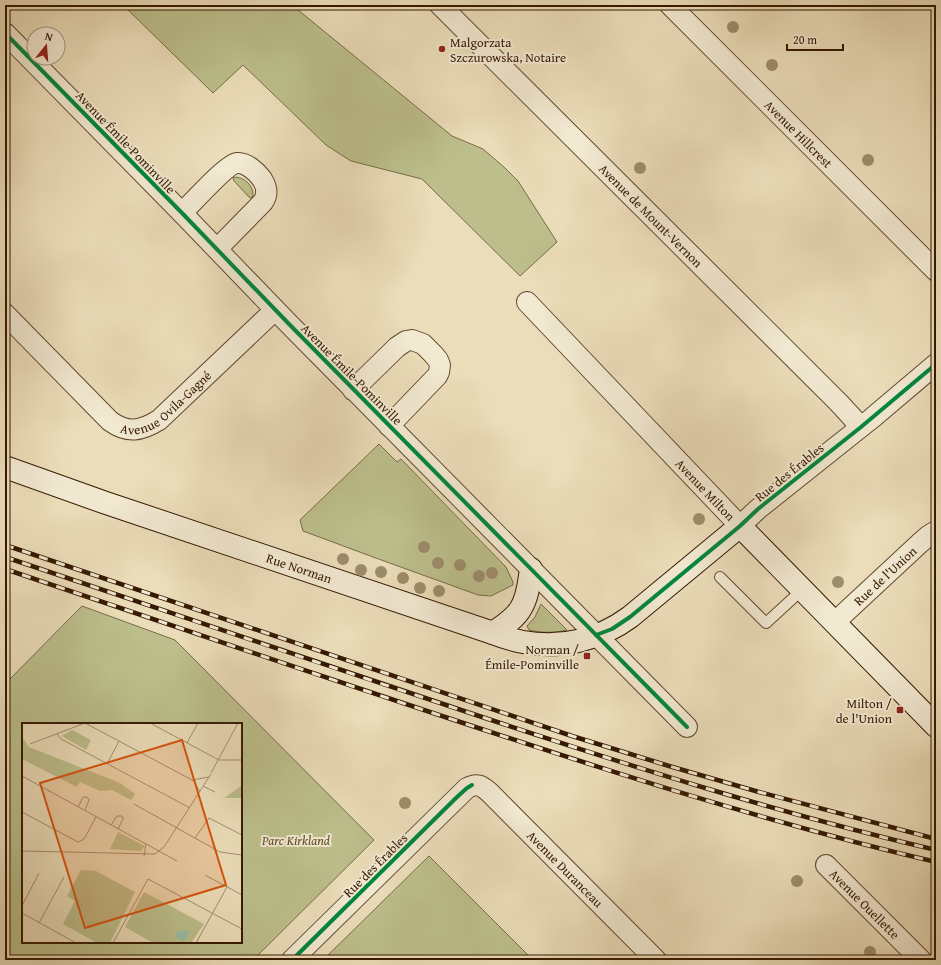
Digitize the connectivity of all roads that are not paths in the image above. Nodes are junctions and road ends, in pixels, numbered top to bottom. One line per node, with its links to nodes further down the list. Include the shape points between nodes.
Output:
1 (441, 5): 13 (street, Avenue de Mount-Vernon)
2 (670, 5): 6 (street, Avenue Hillcrest)
3 (5, 33): 4 (street, Avenue Émile-Pominville)
4 (182, 213): 5 (street, Avenue Émile-Pominville); 5 (street, via 232,164 245,164 257,173 265,185 266,198)
5 (218, 250): 8 (street, Avenue Émile-Pominville)
6 (933, 265)
7 (527, 302): 15 (street, Avenue Milton)
8 (275, 310): 9 (street, Avenue Ovila-Gagné, via 159,420 137,430 122,428 110,421); 11 (street, Avenue Émile-Pominville)
9 (5, 314)
10 (936, 364): 13 (street, Rue des Érables)
11 (353, 390): 12 (street, Avenue Émile-Pominville); 12 (street, via 402,343 412,340 428,349 438,360 439,372)
12 (389, 426): 17 (street, Avenue Émile-Pominville)
13 (861, 427): 15 (street, Rue des Érables)
14 (5, 468): 21 (street, Rue Norman)
15 (740, 526): 19 (street, Avenue Milton); 22 (street, Rue des Érables, via 630,617)
16 (936, 531): 20 (street, Rue de l'Union)
17 (531, 569): 21 (street, via 521,609); 22 (street, Avenue Émile-Pominville)
18 (720, 577): 19 (lane, via 766,623)
19 (803, 589): 20 (street, Avenue Milton)
20 (835, 622): 23 (street, Avenue Milton)
21 (493, 634): 22 (street, Rue Norman, via 522,642 550,645 572,643)
22 (596, 636): 24 (street, Avenue Émile-Pominville)
23 (936, 726)
24 (687, 727)
25 (472, 785): 27 (street, Rue des Érables); 28 (street, Avenue Duranceau, via 481,786 489,792)
26 (826, 865): 29 (street, Avenue Ouellette)
27 (292, 960)
28 (656, 960)
29 (921, 960)

